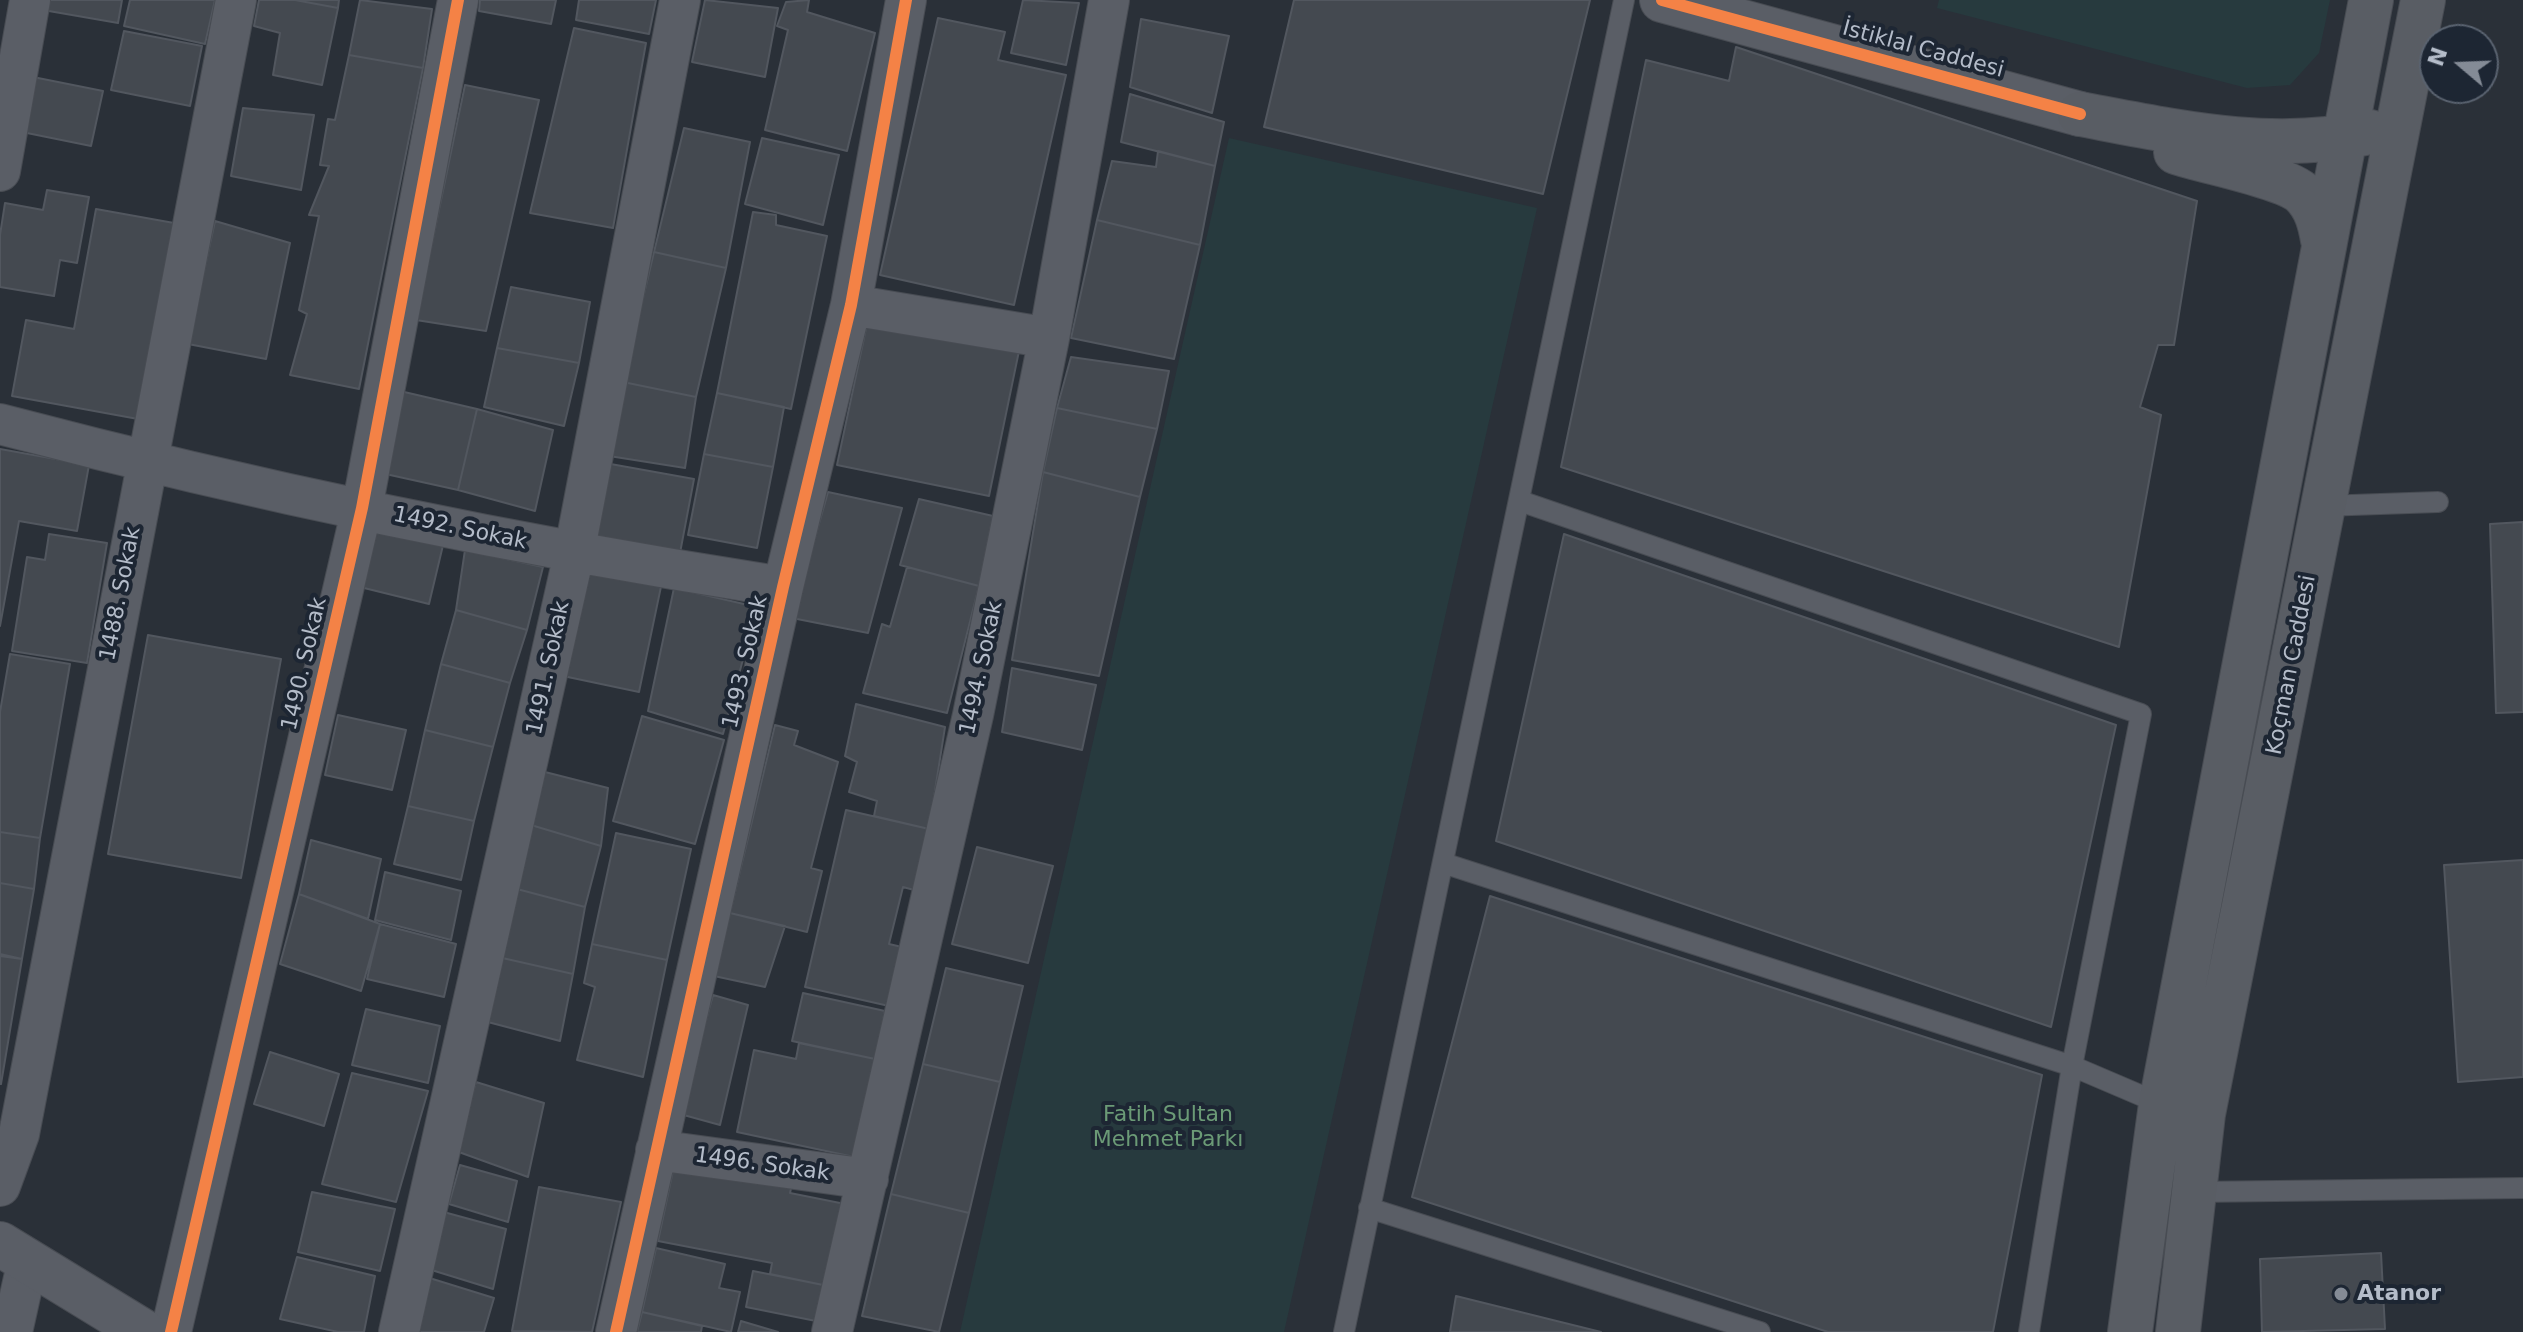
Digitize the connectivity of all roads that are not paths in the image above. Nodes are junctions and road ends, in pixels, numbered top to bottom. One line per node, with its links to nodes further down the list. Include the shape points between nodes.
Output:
1 (30, 0): 14 (street)
2 (236, 0): 19 (street, 1488. Sokak)
3 (458, 0): 23 (street, 1490. Sokak)
4 (680, 0): 24 (street, 1491. Sokak)
5 (906, 0): 16 (street, 1493. Sokak)
6 (1109, 0): 17 (street, 1494. Sokak)
7 (1624, 0): 20 (lane)
8 (2371, 0): 13 (main road)
9 (2423, 0): 11 (main road, Koçman Caddesi)
10 (1675, 2): 12 (street, İstiklal Caddesi)
11 (2411, 63): 13 (main road, via 2388,118 2372,131); 22 (main road, Koçman Caddesi)
12 (2080, 114): 13 (main road, via 2211,138); 15 (main road, via 2153,144 2288,185 2310,202)
13 (2343, 138): 15 (main road)
14 (0, 171)
15 (2323, 240): 28 (main road)
16 (851, 305): 17 (street); 25 (street, 1493. Sokak)
17 (1049, 338): 30 (street, 1494. Sokak, via 973,715)
18 (0, 424): 19 (street, 1492. Sokak)
19 (146, 463): 23 (street, 1492. Sokak); 31 (street, 1488. Sokak, via 19,1134)
20 (1520, 501): 26 (lane); 27 (lane, via 2141,714)
21 (2438, 502): 22 (lane)
22 (2323, 506): 33 (main road, Koçman Caddesi, via 2203,1114)
23 (362, 508): 24 (street, 1492. Sokak); 38 (street, 1490. Sokak)
24 (574, 554): 25 (street, 1492. Sokak); 39 (street, 1491. Sokak)
25 (783, 587): 29 (street, 1493. Sokak)
26 (1443, 863): 27 (lane); 34 (lane)
27 (2072, 1066): 28 (lane); 44 (lane)
28 (2161, 1104): 45 (main road)
29 (656, 1150): 30 (street, 1496. Sokak); 40 (street, 1493. Sokak)
30 (868, 1179): 41 (street, 1494. Sokak)
31 (0, 1186)
32 (2523, 1188): 33 (lane)
33 (2194, 1192): 46 (main road, Koçman Caddesi)
34 (1369, 1208): 42 (lane); 43 (lane)
35 (14, 1252): 36 (street); 37 (street)
36 (12, 1332)
37 (144, 1332)
38 (171, 1332)
39 (399, 1332)
40 (616, 1332)
41 (832, 1332)
42 (1344, 1332)
43 (1760, 1332)
44 (2029, 1332)
45 (2130, 1332)
46 (2178, 1332)

